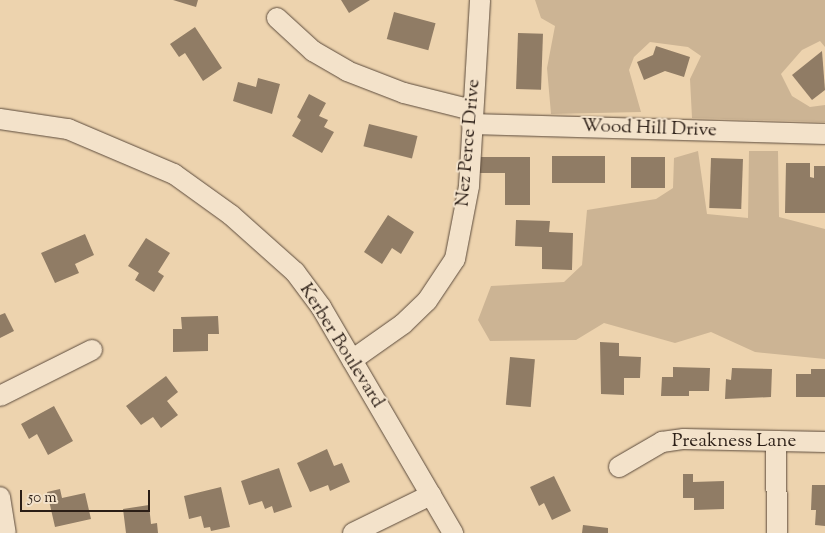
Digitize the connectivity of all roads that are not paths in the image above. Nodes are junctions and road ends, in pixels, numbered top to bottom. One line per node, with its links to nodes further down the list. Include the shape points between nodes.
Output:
1 (480, 0): 3 (street, Nez Perce Drive)
2 (277, 18): 3 (street, Wood Hill Drive, via 313,50 347,71)
3 (472, 117): 5 (street, Wood Hill Drive); 7 (street, Nez Perce Drive, via 469,186 455,259 428,301 403,324)
4 (0, 119): 7 (street, Kerber Boulevard, via 68,129 174,174 231,215 295,272)
5 (825, 134)
6 (92, 350): 8 (street)
7 (352, 360): 12 (street, Kerber Boulevard)
8 (0, 396)
9 (825, 442): 10 (street, Preakness Lane)
10 (776, 443): 11 (street, Preakness Lane, via 684,439 662,442); 17 (street)
11 (619, 467)
12 (430, 495): 15 (street); 16 (street, Kerber Boulevard)
13 (0, 497): 14 (street)
14 (6, 533)
15 (353, 533)
16 (453, 533)
17 (776, 533)

